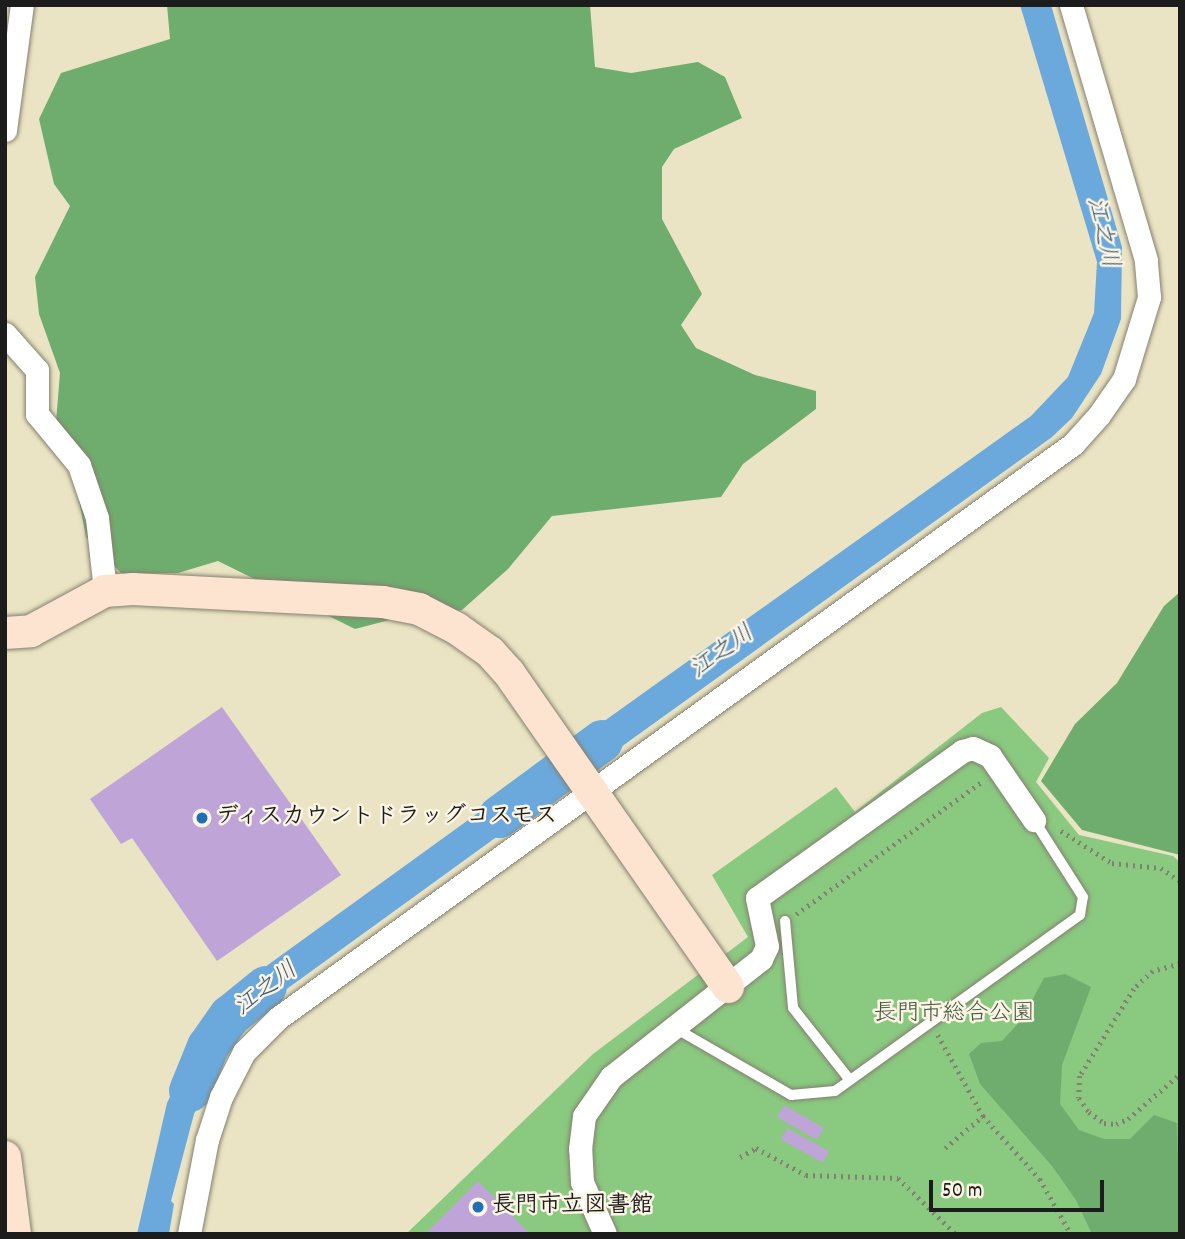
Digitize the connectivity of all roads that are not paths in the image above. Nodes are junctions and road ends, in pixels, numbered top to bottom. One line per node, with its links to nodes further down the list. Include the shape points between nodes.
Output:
1 (22, 5): 3 (street)
2 (1071, 5): 7 (street, via 1146,260 1149,297 1124,379 1073,444)
3 (5, 130)
4 (5, 334): 5 (street, via 37,370 37,414 79,465 97,518)
5 (105, 591): 6 (street, via 31,631); 7 (street, via 383,602 419,609 490,652)
6 (5, 633)
7 (593, 793): 10 (street); 15 (street, via 320,986 244,1052 207,1139)
8 (1031, 816): 10 (street, via 990,756 973,748 962,751 757,898 767,946 751,971); 12 (lane, via 1083,897 1080,915)
9 (785, 921): 12 (lane, via 793,1008)
10 (728, 987): 11 (street)
11 (675, 1028): 12 (lane, via 791,1096 835,1091); 16 (street, via 611,1077 584,1116 582,1182)
12 (849, 1079)
13 (5, 1157): 14 (street)
14 (15, 1234)
15 (189, 1234)
16 (605, 1234)

